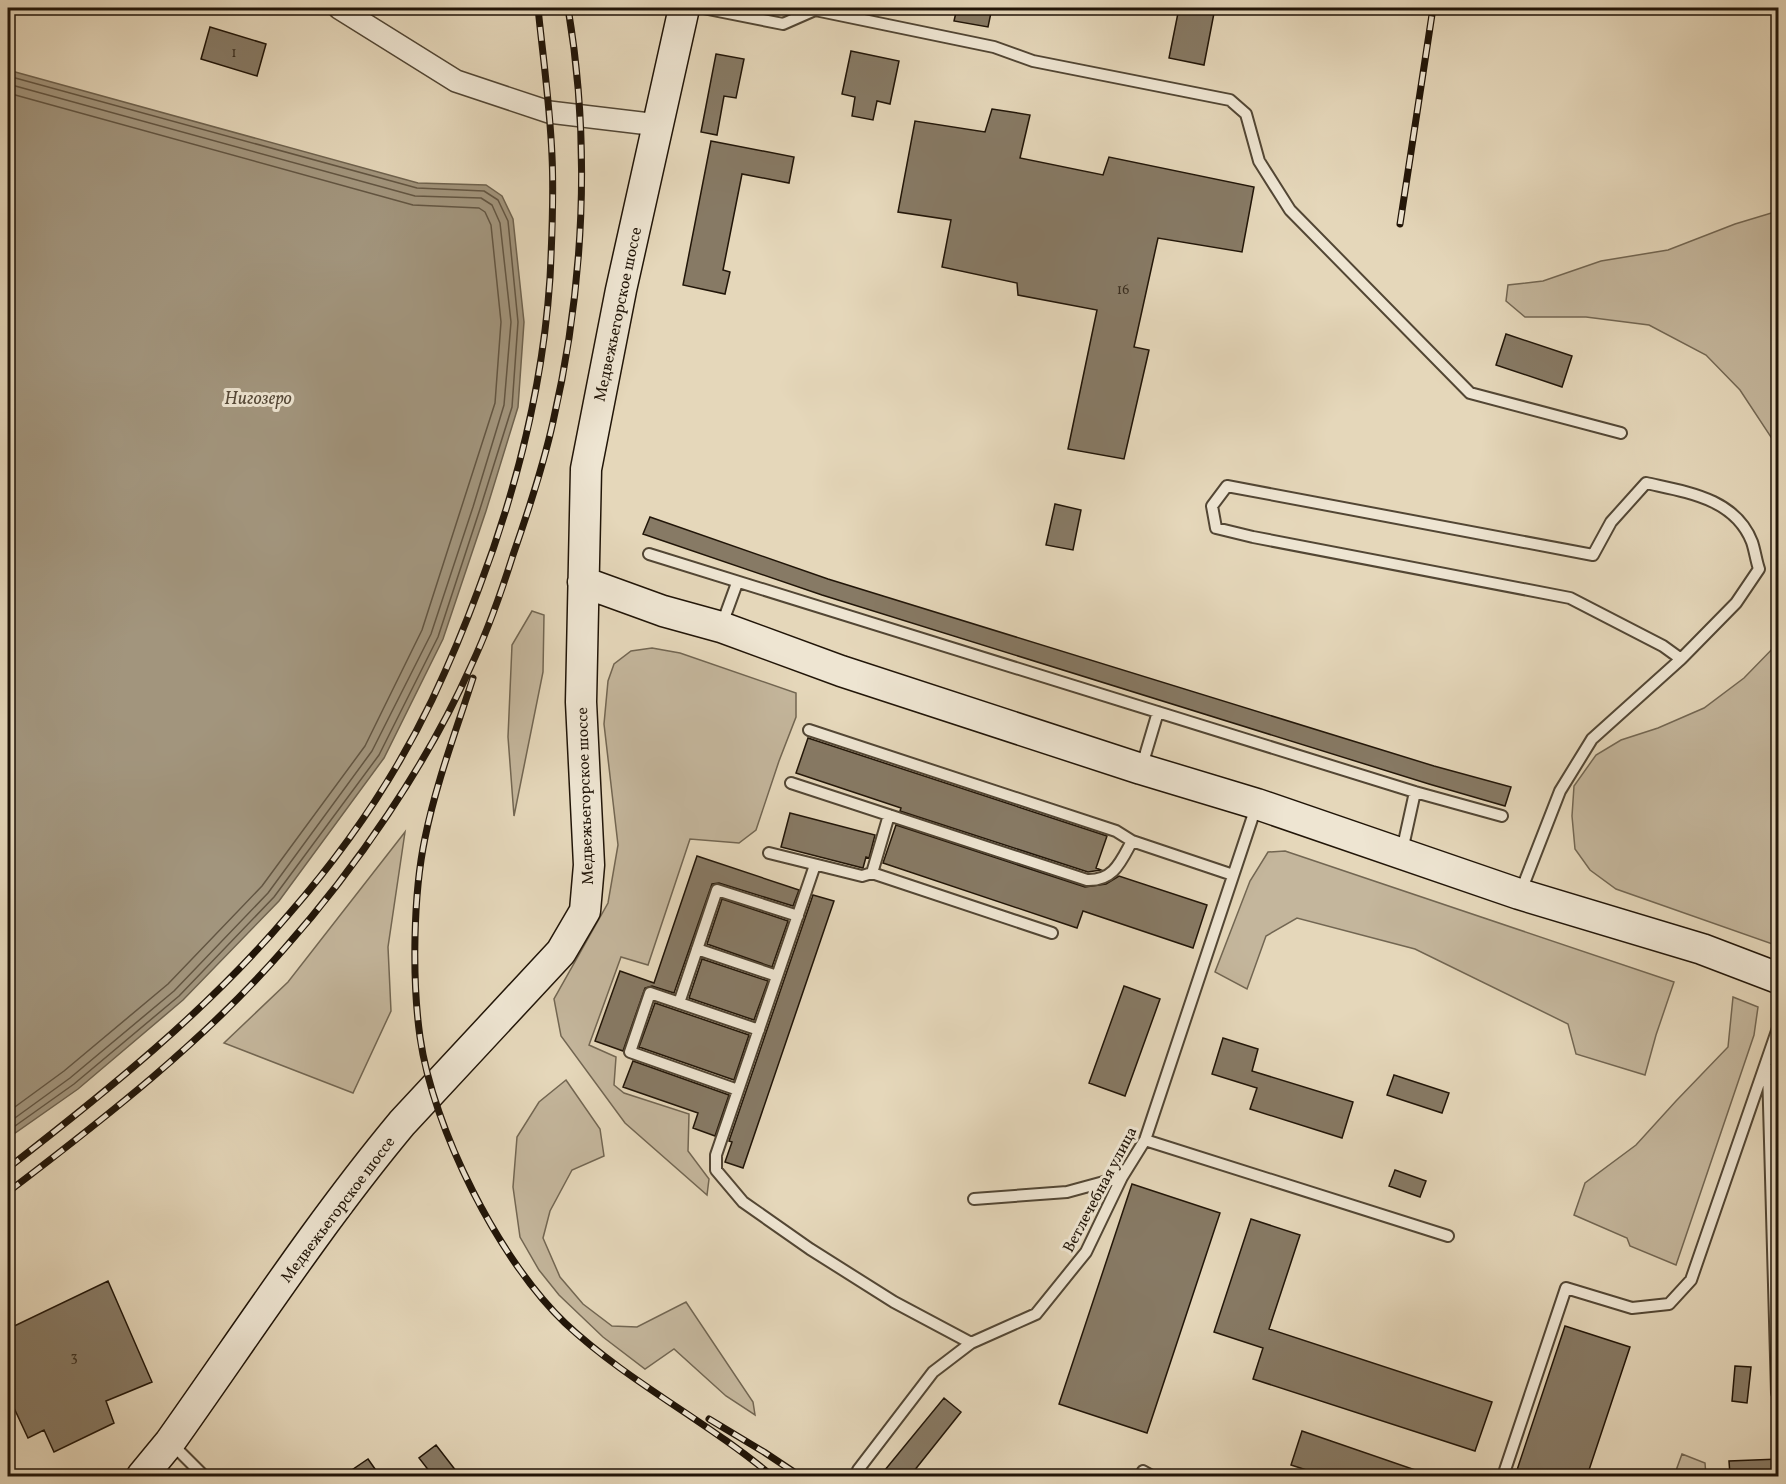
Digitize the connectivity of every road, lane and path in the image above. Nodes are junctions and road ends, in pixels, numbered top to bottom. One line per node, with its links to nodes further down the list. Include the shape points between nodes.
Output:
1 (339, 8): 4 (street, via 456,81 549,112)
2 (684, 8): 4 (street, Медвежьегорское шоссе)
3 (703, 8): 5 (lane, via 783,24 815,10 994,47 1033,61 1230,100 1246,114 1259,161 1290,210 1470,393)
4 (658, 125): 7 (street, Медвежьегорское шоссе, via 586,469)
5 (1621, 433)
6 (649, 554): 8 (lane)
7 (583, 582): 9 (street); 42 (street, Медвежьегорское шоссе, via 581,702 589,865 585,912 561,952 378,1152)
8 (737, 583): 9 (lane); 11 (lane)
9 (721, 627): 13 (street, via 841,671)
10 (1681, 659): 10 (lane, via 1570,598 1216,528 1212,506 1227,486 1593,555 1611,522 1646,483 1694,494 1719,504 1736,517 1751,540 1759,569 1736,603); 25 (lane, via 1592,739 1560,791)
11 (1158, 712): 13 (lane); 15 (lane)
12 (809, 730): 19 (lane, via 1116,831)
13 (1141, 769): 16 (street)
14 (791, 783): 17 (lane)
15 (1415, 792): 18 (lane); 21 (lane)
16 (1257, 804): 21 (street); 24 (lane, Ветлечебная улица)
17 (889, 815): 19 (lane, via 1088,880 1098,880 1114,871); 23 (lane)
18 (1502, 816)
19 (1132, 841): 24 (lane)
20 (769, 853): 22 (lane)
21 (1402, 854): 25 (street)
22 (815, 865): 23 (lane, via 862,876); 26 (lane)
23 (872, 873): 27 (lane)
24 (1233, 875): 36 (lane, Ветлечебная улица)
25 (1519, 894): 30 (street, via 1702,949)
26 (798, 916): 28 (lane, via 717,890); 29 (lane)
27 (1052, 933)
28 (697, 949): 29 (lane); 31 (lane)
29 (777, 976): 33 (lane)
30 (1779, 978)
31 (679, 1003): 33 (lane); 35 (lane, via 650,993 630,1052)
32 (1779, 1028): 34 (lane)
33 (759, 1030): 35 (lane)
34 (1767, 1062): 41 (lane); 46 (lane, via 1691,1280 1670,1304 1632,1308 1566,1288)
35 (738, 1090): 40 (lane, via 716,1155 716,1170 743,1202 894,1302)
36 (1145, 1140): 37 (lane, Ветлечебная улица); 39 (lane)
37 (1122, 1177): 38 (lane, via 1067,1192); 40 (lane, Ветлечебная улица, via 1086,1252 1036,1314)
38 (974, 1199)
39 (1448, 1236)
40 (971, 1343): 43 (lane, Ветлечебная улица, via 933,1372)
41 (1777, 1393)
42 (170, 1442): 44 (street, Медвежьегорское шоссе); 45 (lane)
43 (858, 1470)
44 (142, 1476)
45 (204, 1476)
46 (1503, 1476)

